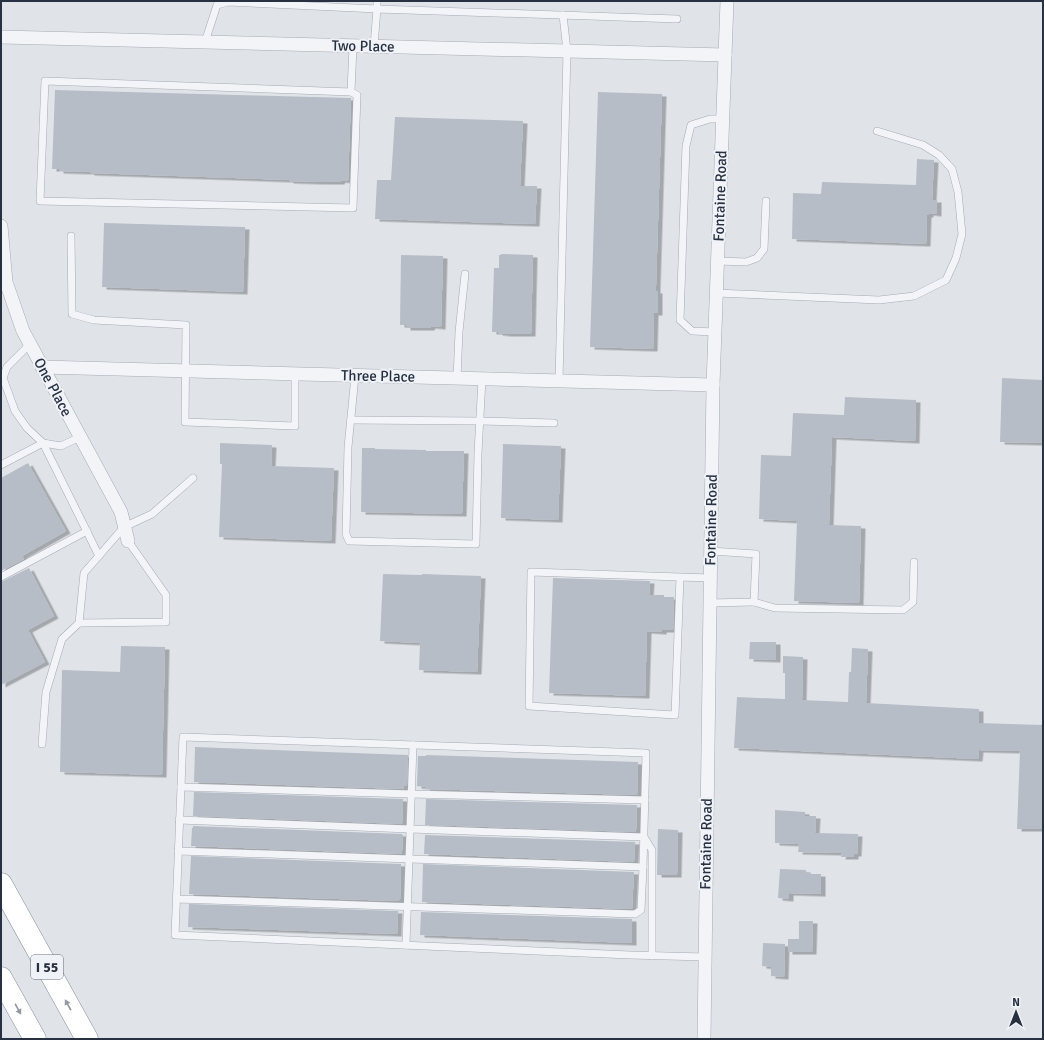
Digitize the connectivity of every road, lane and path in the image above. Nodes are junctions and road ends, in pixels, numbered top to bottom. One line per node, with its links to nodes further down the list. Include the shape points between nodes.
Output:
1 (377, 1): 4 (lane)
2 (727, 1): 12 (street, Fontaine Road)
3 (215, 3): 4 (lane); 8 (lane)
4 (377, 9): 5 (lane); 10 (lane)
5 (563, 15): 6 (lane); 11 (lane)
6 (677, 19)
7 (1, 37): 8 (street, Two Place)
8 (205, 42): 9 (street, Two Place)
9 (353, 46): 10 (street, Two Place); 13 (lane)
10 (374, 46): 11 (street, Two Place)
11 (567, 51): 12 (street, Two Place); 30 (lane)
12 (725, 55): 14 (street, Fontaine Road)
13 (351, 92): 13 (lane, via 44,81 40,201 353,208 357,95)
14 (723, 119): 19 (street, Fontaine Road); 22 (lane, via 691,125 686,146 680,320 692,331)
15 (877, 131): 21 (lane, via 923,145 939,155 952,170 958,192 962,234 956,258 946,280 914,296 879,300)
16 (766, 201): 19 (lane, via 764,249 757,258 746,262)
17 (1, 226): 23 (street, One Place, via 6,282 22,331)
18 (72, 236): 25 (lane, via 72,314 94,320 186,324)
19 (718, 261): 21 (street, Fontaine Road)
20 (465, 274): 28 (lane)
21 (716, 293): 22 (street, Fontaine Road)
22 (715, 332): 31 (street, Fontaine Road)
23 (30, 344): 24 (street, One Place); 36 (lane, via 7,367 3,378 15,410 27,428)
24 (42, 367): 25 (street, Three Place); 35 (street, One Place)
25 (185, 371): 26 (street, Three Place); 26 (lane, via 185,422 295,426)
26 (295, 374): 27 (street, Three Place)
27 (355, 376): 28 (street, Three Place); 32 (lane)
28 (457, 378): 29 (street, Three Place)
29 (482, 379): 30 (street, Three Place); 33 (lane)
30 (559, 381): 31 (street, Three Place)
31 (713, 385): 42 (street, Fontaine Road)
32 (351, 420): 33 (lane); 33 (lane, via 346,534 349,541 476,544)
33 (480, 421): 34 (lane)
34 (554, 423)
35 (80, 437): 36 (lane, via 61,446); 39 (street, One Place, via 121,512)
36 (43, 443): 37 (lane); 40 (lane)
37 (1, 465)
38 (193, 478): 39 (lane, via 152,514)
39 (124, 527): 41 (street, One Place); 43 (lane)
40 (87, 531): 43 (lane); 45 (lane)
41 (128, 541): 50 (lane, via 166,595 166,622)
42 (711, 551): 47 (street, Fontaine Road); 48 (lane, via 756,554)
43 (99, 556): 50 (lane, via 84,573)
44 (914, 562): 48 (lane, via 913,602 903,610 775,608)
45 (1, 577)
46 (680, 577): 46 (lane, via 531,572 528,706 675,715); 47 (lane)
47 (710, 578): 49 (street, Fontaine Road)
48 (754, 602): 49 (lane)
49 (710, 604): 67 (street, Fontaine Road)
50 (79, 624): 51 (lane, via 62,639 55,661 46,692)
51 (42, 744)
52 (414, 745): 53 (lane, via 183,737); 54 (lane); 55 (lane, via 646,753)
53 (181, 787): 54 (lane); 56 (lane)
54 (412, 794): 55 (lane); 57 (lane)
55 (645, 800): 58 (lane)
56 (180, 820): 57 (lane); 59 (lane)
57 (410, 830): 58 (lane); 60 (lane)
58 (644, 837): 61 (lane); 66 (lane, via 652,850)
59 (178, 851): 60 (lane); 63 (lane)
60 (409, 859): 61 (lane); 64 (lane)
61 (643, 867): 64 (lane, via 641,910 635,914)
62 (1, 884): 70 (highway, I 55, one-way to 62)
63 (176, 899): 64 (lane); 65 (lane, via 175,935)
64 (407, 906): 65 (lane)
65 (406, 945): 66 (lane)
66 (652, 956): 67 (lane)
67 (705, 957): 71 (street, Fontaine Road)
68 (1, 978): 69 (highway, one-way to 69)
69 (35, 1039)
70 (87, 1039)
71 (704, 1039)

